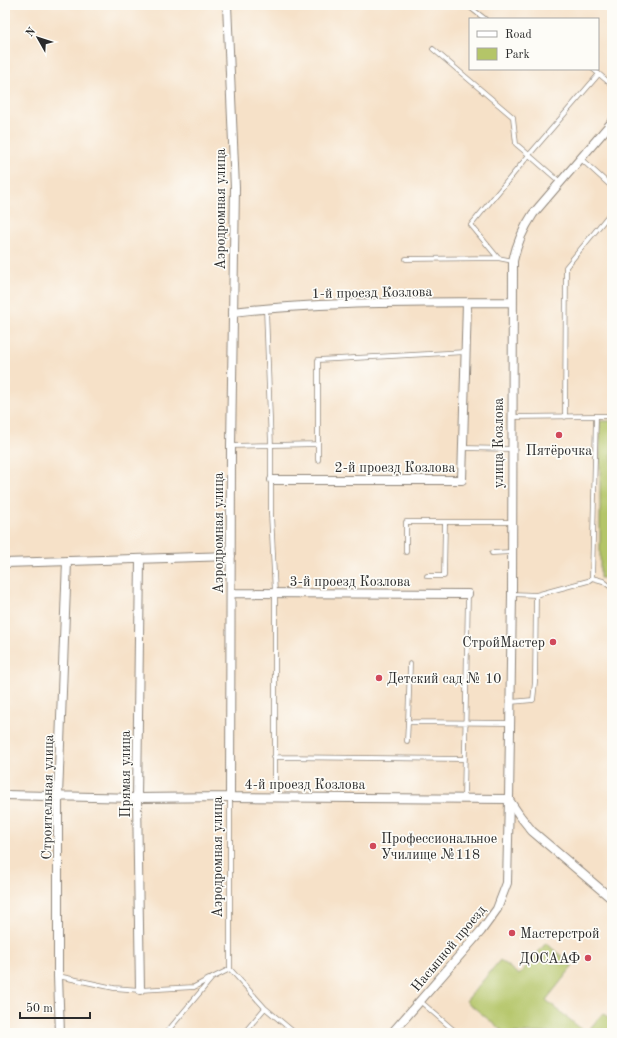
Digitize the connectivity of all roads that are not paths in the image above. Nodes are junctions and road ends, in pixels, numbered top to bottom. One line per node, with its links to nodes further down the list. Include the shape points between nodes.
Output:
1 (227, 5): 20 (street, Аэродромная улица, via 235,188)
2 (467, 5): 3 (lane)
3 (484, 18)
4 (433, 49): 9 (lane, via 513,117 516,144)
5 (594, 70): 6 (lane)
6 (599, 74): 7 (lane); 9 (lane)
7 (612, 85)
8 (612, 122): 10 (street, улица Козлова)
9 (529, 155): 11 (lane); 14 (lane, via 471,225)
10 (581, 158): 11 (street, улица Козлова); 12 (lane)
11 (560, 182): 16 (street, улица Козлова, via 524,228)
12 (612, 187)
13 (612, 211): 25 (lane, via 566,267)
14 (498, 258): 15 (lane); 16 (lane)
15 (406, 259)
16 (512, 261): 17 (street, улица Козлова)
17 (512, 302): 18 (street, 1-й проезд Козлова); 24 (street, улица Козлова)
18 (467, 303): 19 (street, 1-й проезд Козлова, via 343,304); 21 (street, 2-й проезд Козлова)
19 (266, 308): 20 (street, 1-й проезд Козлова); 28 (lane)
20 (233, 312): 27 (street, Аэродромная улица)
21 (466, 352): 26 (lane, via 318,360); 29 (street, 2-й проезд Козлова)
22 (596, 416): 23 (lane); 25 (lane); 43 (lane)
23 (612, 416)
24 (512, 417): 25 (lane); 30 (street, улица Козлова)
25 (565, 417)
26 (318, 444): 28 (lane); 31 (lane)
27 (232, 446): 28 (lane); 38 (street, Аэродромная улица)
28 (271, 446): 32 (lane)
29 (463, 448): 30 (lane); 32 (street, 2-й проезд Козлова, via 462,480)
30 (511, 449): 34 (street, улица Козлова)
31 (318, 460)
32 (272, 480): 46 (lane)
33 (445, 522): 34 (lane); 35 (lane, via 406,522); 42 (lane, via 444,576)
34 (511, 522): 36 (street, улица Козлова)
35 (406, 552)
36 (511, 552): 37 (lane); 48 (street, улица Козлова)
37 (492, 553)
38 (231, 556): 39 (street); 45 (street, Аэродромная улица)
39 (140, 559): 40 (street); 62 (street, Прямая улица)
40 (67, 561): 41 (street); 59 (street, Строительная улица)
41 (5, 563)
42 (427, 576)
43 (592, 578): 44 (lane, via 603,581); 49 (lane)
44 (612, 588)
45 (231, 593): 46 (street, 3-й проезд Козлова); 60 (street, Аэродромная улица)
46 (275, 593): 47 (street, 3-й проезд Козлова); 56 (lane)
47 (468, 594): 53 (lane)
48 (512, 594): 49 (lane); 51 (street, улица Козлова)
49 (536, 595): 51 (lane, via 533,700)
50 (410, 664): 52 (lane)
51 (510, 702): 54 (street, улица Козлова)
52 (408, 722): 53 (lane); 55 (lane)
53 (465, 723): 54 (lane); 57 (lane)
54 (510, 723): 64 (street, улица Козлова)
55 (407, 741)
56 (274, 757): 57 (lane); 61 (lane)
57 (465, 759): 63 (lane)
58 (5, 795): 59 (street, 4-й проезд Козлова)
59 (58, 796): 62 (street, 4-й проезд Козлова); 67 (street, Строительная улица)
60 (230, 797): 61 (street, 4-й проезд Козлова); 62 (street, 4-й проезд Козлова); 66 (lane, Аэродромная улица)
61 (274, 797): 63 (street, 4-й проезд Козлова)
62 (138, 798): 69 (street, Прямая улица)
63 (464, 798): 64 (street, 4-й проезд Козлова)
64 (509, 799): 65 (street, via 532,831); 70 (street, Насыпной проезд, via 506,883 497,910)
65 (612, 899)
66 (230, 969): 68 (lane); 71 (lane)
67 (58, 976): 69 (lane, via 114,988); 72 (street, Строительная улица)
68 (212, 978): 69 (lane, via 194,987); 73 (lane)
69 (140, 990)
70 (420, 1001): 76 (street, Насыпной проезд); 77 (lane)
71 (265, 1008): 74 (lane); 75 (lane)
72 (60, 1033)
73 (166, 1033)
74 (244, 1033)
75 (295, 1033)
76 (392, 1033)
77 (457, 1033)

